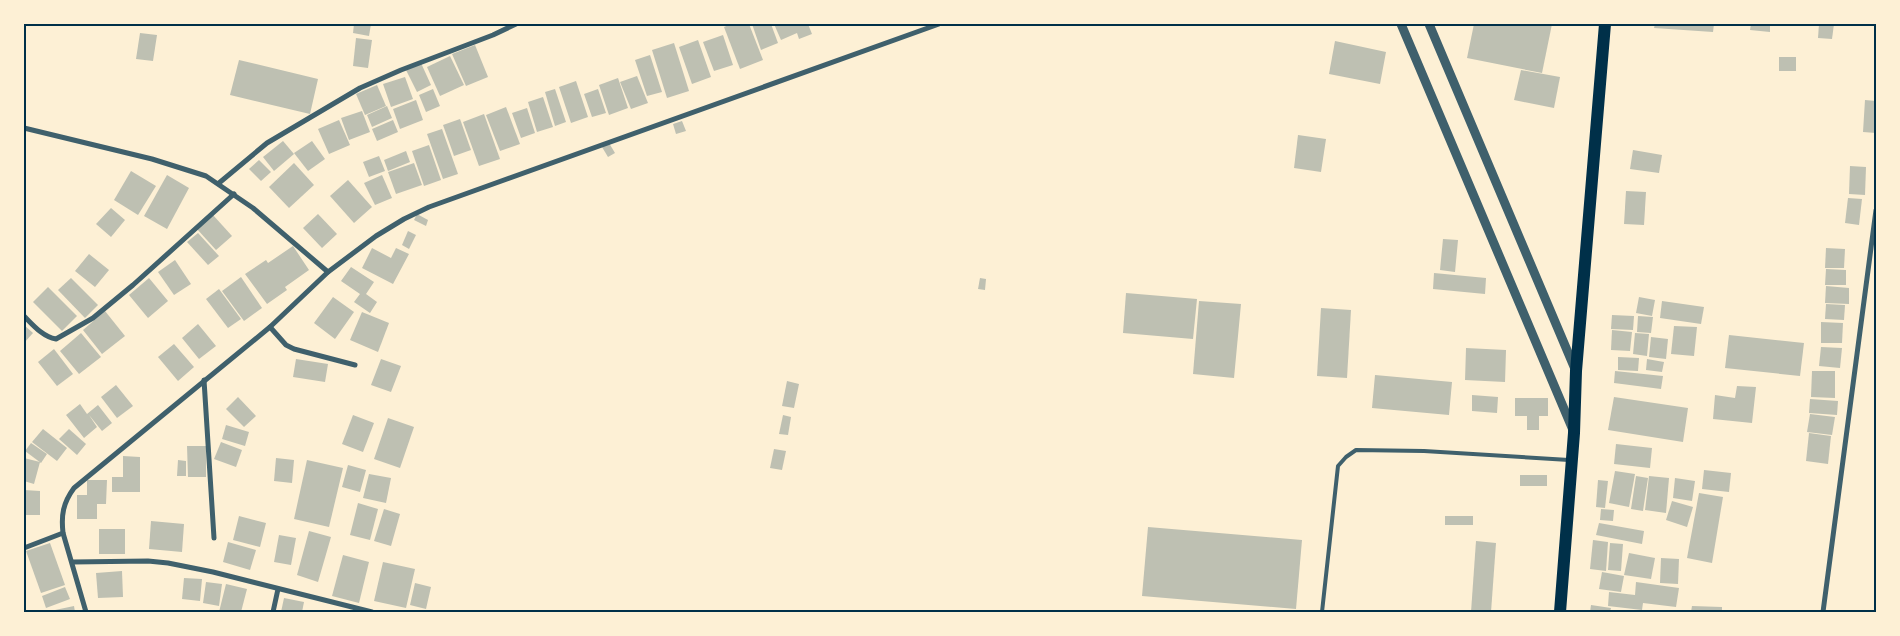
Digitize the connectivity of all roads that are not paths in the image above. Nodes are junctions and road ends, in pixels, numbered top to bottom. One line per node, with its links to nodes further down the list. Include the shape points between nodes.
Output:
1 (516, 24): 7 (street, via 360,88 274,139)
2 (939, 24): 10 (street, via 429,207 376,236)
3 (1401, 24): 16 (street)
4 (1429, 24): 14 (street)
5 (1605, 24): 14 (main road)
6 (24, 128): 7 (street, via 152,159)
7 (219, 183): 8 (street)
8 (234, 194): 10 (street); 11 (street, via 134,285 84,325 52,339)
9 (1876, 210): 28 (street)
10 (328, 272): 12 (street)
11 (24, 316)
12 (270, 327): 13 (street, via 294,349); 15 (street)
13 (355, 365)
14 (1576, 372): 16 (main road)
15 (204, 380): 18 (street, via 74,488 62,510); 19 (street)
16 (1574, 433): 17 (main road)
17 (1572, 460): 26 (lane, via 1356,450 1338,466); 27 (main road)
18 (64, 533): 20 (street); 21 (street)
19 (214, 538)
20 (24, 548)
21 (73, 562): 22 (street, via 168,563); 23 (street)
22 (278, 589): 24 (street); 25 (street)
23 (86, 612)
24 (273, 612)
25 (372, 612)
26 (1322, 612)
27 (1560, 612)
28 (1823, 612)

